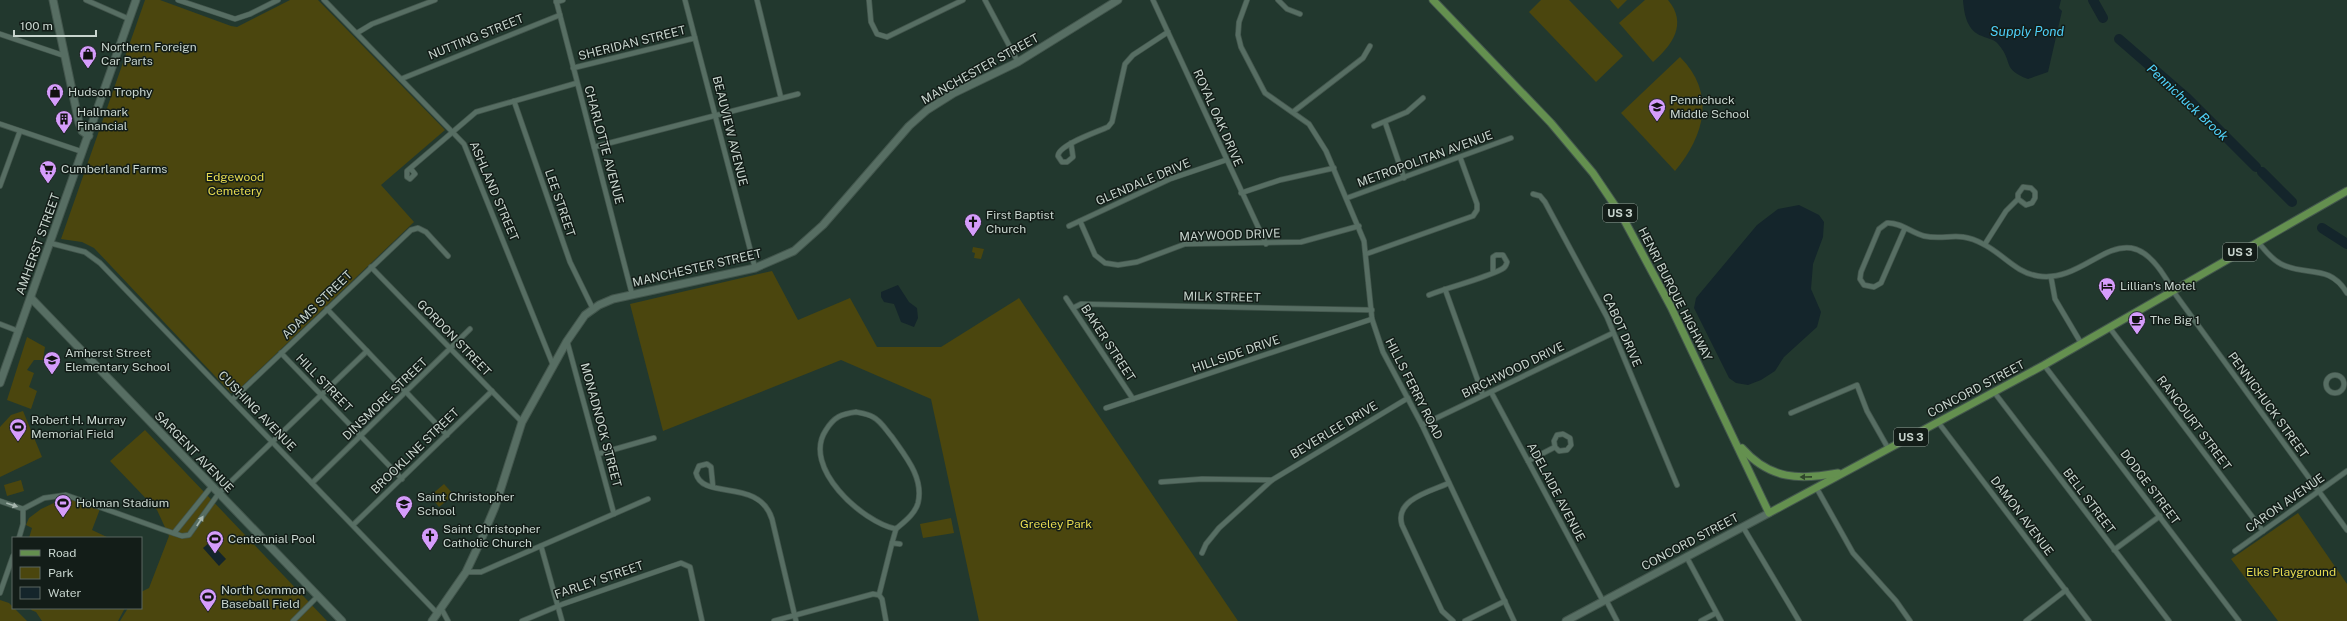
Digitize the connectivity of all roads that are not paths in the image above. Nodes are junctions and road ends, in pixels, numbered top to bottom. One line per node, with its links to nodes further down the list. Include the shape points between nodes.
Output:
1 (53, 0): 28 (street)
2 (86, 0): 22 (street)
3 (136, 0): 22 (street, AMHERST STREET)
4 (178, 0): 5 (street, via 235,19 245,17)
5 (278, 0)
6 (324, 0): 24 (street, ASHLAND STREET)
7 (435, 0): 24 (street, via 372,24)
8 (563, 0): 19 (street)
9 (686, 0): 26 (street, BEAUVIEW AVENUE)
10 (757, 0): 34 (street)
11 (869, 0): 12 (street, via 873,28 877,34 888,37)
12 (963, 0)
13 (985, 0): 29 (street)
14 (1118, 0): 29 (street, MANCHESTER STREET)
15 (1153, 0): 23 (street, ROYAL OAK DRIVE)
16 (1247, 0): 37 (street, HILLS FERRY ROAD, via 1239,22 1241,48 1265,93)
17 (1278, 0): 20 (street)
18 (1433, 0): 118 (main road, HENRI BURQUE HIGHWAY / US 3, via 1551,123 1608,194 1648,261)
19 (556, 1): 21 (street, CHARLOTTE AVENUE)
20 (1300, 14)
21 (560, 15): 30 (street, CHARLOTTE AVENUE); 31 (street, NUTTING STREET)
22 (129, 19): 44 (street, AMHERST STREET)
23 (1168, 32): 46 (street, via 1133,55 1125,64 1112,122 1108,127); 50 (street, ROYAL OAK DRIVE)
24 (356, 33): 31 (street, ASHLAND STREET)
25 (0, 34): 28 (street)
26 (696, 38): 30 (street, SHERIDAN STREET); 38 (street, BEAUVIEW AVENUE)
27 (1370, 46): 37 (street, via 1363,58)
28 (65, 56): 44 (street, via 79,123 82,131)
29 (1018, 62): 71 (street, MANCHESTER STREET, via 927,110 909,126 834,214 810,238 784,257)
30 (573, 68): 32 (street, CHARLOTTE AVENUE)
31 (401, 79): 43 (street, ASHLAND STREET)
32 (577, 83): 36 (street); 47 (street, CHARLOTTE AVENUE)
33 (798, 94): 34 (street)
34 (781, 98): 38 (street)
35 (1422, 98): 39 (street, via 1407,112)
36 (514, 101): 43 (street, via 476,112); 83 (street, LEE STREET, via 570,262)
37 (1293, 112): 51 (street, HILLS FERRY ROAD, via 1314,129)
38 (716, 115): 47 (street); 71 (street, BEAUVIEW AVENUE)
39 (1385, 122): 41 (street); 53 (street)
40 (0, 124): 42 (street)
41 (1374, 126)
42 (20, 131): 48 (street); 54 (street)
43 (453, 132): 52 (street); 97 (street, ASHLAND STREET, via 470,155)
44 (89, 136): 48 (street, AMHERST STREET)
45 (1511, 138): 49 (street, METROPOLITAN AVENUE)
46 (1071, 143)
47 (594, 147): 77 (street, CHARLOTTE AVENUE)
48 (83, 152): 65 (street, AMHERST STREET)
49 (1460, 158): 53 (street, METROPOLITAN AVENUE); 68 (street, via 1477,210 1468,219)
50 (1226, 160): 56 (street, ROYAL OAK DRIVE); 60 (street, GLENDALE DRIVE, via 1170,179)
51 (1334, 168): 56 (street, via 1280,180); 58 (street, HILLS FERRY ROAD)
52 (411, 169)
53 (1404, 178): 58 (street, METROPOLITAN AVENUE)
54 (0, 186)
55 (2347, 191): 64 (main road, CONCORD STREET / US 3)
56 (1241, 193): 66 (street, ROYAL OAK DRIVE)
57 (1533, 194): 90 (street, CABOT DRIVE, via 1540,196 1549,208)
58 (1347, 198): 62 (street, HILLS FERRY ROAD)
59 (2018, 199): 59 (street, via 2023,187 2031,188 2035,192 2036,198 2032,203 2026,205); 67 (street, via 2006,211)
60 (1080, 221): 61 (street, GLENDALE DRIVE); 66 (street, MAYWOOD DRIVE, via 1095,255 1112,265 1136,262 1185,244)
61 (1069, 226)
62 (1359, 226): 66 (street, MAYWOOD DRIVE, via 1300,242); 68 (street, HILLS FERRY ROAD)
63 (1905, 228): 63 (street, via 1881,283 1874,288 1864,285 1860,279 1861,272 1881,226 1891,222); 67 (street, via 1927,236 1961,236)
64 (2258, 242): 75 (main road, CONCORD STREET / US 3); 76 (street, via 2282,265 2327,274 2338,281)
65 (50, 243): 79 (street, AMHERST STREET); 108 (street, CUSHING AVENUE, via 81,250 90,255)
66 (1266, 244)
67 (1985, 244): 73 (street, via 2025,272)
68 (1366, 254): 84 (street, HILLS FERRY ROAD)
69 (448, 256): 70 (street, ADAMS STREET, via 426,232 418,228 406,234)
70 (371, 267): 82 (street, ADAMS STREET); 93 (street, GORDON STREET)
71 (755, 268): 77 (street, MANCHESTER STREET)
72 (1493, 272): 74 (street)
73 (2051, 277): 75 (street, PENNICHUCK STREET, via 2070,271 2114,249 2130,249 2143,253 2154,261); 92 (street, via 2055,299)
74 (1445, 289): 78 (street); 105 (street)
75 (2173, 291): 87 (main road, CONCORD STREET / US 3); 134 (street, PENNICHUCK STREET)
76 (2347, 293)
77 (632, 294): 83 (street, MANCHESTER STREET, via 605,302)
78 (1428, 294)
79 (31, 298): 89 (street, AMHERST STREET); 131 (street, SARGENT AVENUE)
80 (1066, 298): 81 (street, BAKER STREET)
81 (1073, 308): 84 (street, MILK STREET, via 1081,304); 107 (street, BAKER STREET)
82 (327, 309): 94 (street); 95 (street, ADAMS STREET)
83 (593, 309): 91 (street, MANCHESTER STREET, via 581,319)
84 (1372, 310): 85 (street, HILLS FERRY ROAD)
85 (1372, 319): 106 (street, HILLS FERRY ROAD, via 1383,352); 107 (street, HILLSIDE DRIVE)
86 (0, 324): 89 (street)
87 (2109, 327): 92 (main road, CONCORD STREET / US 3); 146 (street, RANCOURT STREET)
88 (470, 329): 93 (street, DINSMORE STREET)
89 (18, 331): 99 (street, AMHERST STREET)
90 (1613, 333): 102 (street, BIRCHWOOD DRIVE); 130 (street, CABOT DRIVE)
91 (567, 341): 97 (street, MANCHESTER STREET); 121 (street, MONADNOCK STREET)
92 (2081, 343): 96 (main road, CONCORD STREET / US 3)
93 (451, 349): 100 (street, GORDON STREET); 101 (street, DINSMORE STREET)
94 (367, 351): 101 (street); 104 (street)
95 (281, 354): 104 (street, HILL STREET); 108 (street, ADAMS STREET)
96 (2044, 364): 103 (main road, CONCORD STREET / US 3); 141 (street, DODGE STREET)
97 (554, 365): 111 (street, MANCHESTER STREET)
98 (2345, 380): 98 (street, via 2334,375 2328,378 2326,386 2332,392 2338,392)
99 (0, 383)
100 (492, 391): 111 (street, GORDON STREET); 114 (street, BROOKLINE STREET)
101 (406, 392): 114 (street); 115 (street, DINSMORE STREET)
102 (1491, 392): 105 (street, BIRCHWOOD DRIVE); 122 (street, ADELAIDE AVENUE)
103 (1994, 392): 112 (main road, CONCORD STREET / US 3); 152 (street, BELL STREET)
104 (321, 394): 115 (street, HILL STREET); 117 (street)
105 (1483, 395): 113 (street, BIRCHWOOD DRIVE)
106 (1408, 398): 113 (street, HILLS FERRY ROAD); 126 (street, BEVERLEE DRIVE)
107 (1133, 399): 109 (street, HILLSIDE DRIVE)
108 (232, 400): 117 (street, CUSHING AVENUE)
109 (1106, 408)
110 (1791, 413): 120 (street, via 1857,385 1867,411)
111 (522, 422): 157 (street, MANCHESTER STREET, via 489,525)
112 (1938, 422): 120 (main road, CONCORD STREET / US 3); 158 (street, DAMON AVENUE)
113 (1422, 425): 129 (street, HILLS FERRY ROAD)
114 (447, 434): 125 (street, BROOKLINE STREET)
115 (361, 436): 125 (street, HILL STREET); 128 (street, DINSMORE STREET)
116 (654, 438): 121 (street)
117 (272, 441): 128 (street, CUSHING AVENUE); 135 (street)
118 (1736, 442): 123 (main road, one-way to 118, via 1808,478 1779,474 1760,464); 139 (main road, HENRI BURQUE HIGHWAY / US 3)
119 (1555, 447): 122 (street)
120 (1888, 448): 123 (main road, CONCORD STREET / US 3)
121 (598, 454): 140 (street, MONADNOCK STREET)
122 (1528, 462): 163 (street, ADELAIDE AVENUE)
123 (1844, 472): 133 (main road, CONCORD STREET / US 3)
124 (2347, 472): 134 (street, CARON AVENUE)
125 (402, 479): 142 (street, BROOKLINE STREET)
126 (1272, 480): 127 (street, via 1200,479); 154 (street, BEVERLEE DRIVE, via 1219,528)
127 (1161, 482)
128 (312, 483): 142 (street, CUSHING AVENUE)
129 (1449, 483): 162 (street, HILLS FERRY ROAD); 178 (street, via 1409,502 1401,516 1402,525 1442,610)
130 (1677, 485)
131 (212, 486): 135 (street, SARGENT AVENUE); 147 (street)
132 (713, 487): 132 (street, via 698,478 696,473 699,466 707,464 711,467); 167 (street, via 746,493 758,498 767,507)
133 (1816, 487): 139 (main road, CONCORD STREET / US 3); 186 (street, via 1853,553)
134 (2319, 492): 145 (street, PENNICHUCK STREET); 146 (street, CARON AVENUE)
135 (219, 494): 147 (street, one-way to 135, via 186,536 192,533); 161 (street, SARGENT AVENUE)
136 (648, 499): 140 (street)
137 (0, 501): 138 (street, one-way to 138)
138 (23, 509): 147 (street, via 44,498 66,495); 148 (street)
139 (1769, 513): 143 (street, CONCORD STREET)
140 (614, 514): 151 (street)
141 (2160, 516): 152 (street); 190 (street, DODGE STREET)
142 (353, 525): 165 (street, CUSHING AVENUE)
143 (1743, 527): 155 (street, CONCORD STREET); 185 (street)
144 (896, 529): 144 (street, via 917,505 920,492 911,464 874,417 856,412 844,413 833,419 822,435 821,457 831,480 856,509 884,526); 149 (street)
145 (2347, 530)
146 (2263, 531): 153 (street, CARON AVENUE)
147 (174, 533)
148 (19, 537)
149 (892, 543): 150 (street); 160 (street)
150 (900, 544)
151 (541, 546): 157 (street, via 481,572); 164 (street)
152 (2114, 550): 189 (street, BELL STREET)
153 (2235, 551)
154 (1202, 553)
155 (1686, 556): 163 (street, CONCORD STREET); 166 (street)
156 (12, 559): 159 (street)
157 (466, 572): 165 (street, MANCHESTER STREET)
158 (2066, 590): 187 (street); 188 (street, DAMON AVENUE)
159 (0, 593)
160 (879, 595): 167 (street, via 873,594); 177 (street)
161 (318, 596): 168 (street); 169 (street, SARGENT AVENUE)
162 (1505, 601): 179 (street); 180 (street, HILLS FERRY ROAD)
163 (1604, 601): 181 (street, CONCORD STREET); 182 (street, ADELAIDE AVENUE)
164 (558, 605): 172 (street, FARLEY STREET); 173 (street); 174 (street, FARLEY STREET, via 685,563 692,573)
165 (439, 610): 170 (street, MANCHESTER STREET); 171 (street, CUSHING AVENUE)
166 (1716, 613): 183 (street); 184 (street)
167 (795, 616): 175 (street); 176 (street)
168 (293, 621)
169 (342, 621)
170 (432, 621)
171 (448, 621)
172 (522, 621)
173 (562, 621)
174 (702, 621)
175 (774, 621)
176 (796, 621)
177 (886, 621)
178 (1453, 621)
179 (1465, 621)
180 (1514, 621)
181 (1566, 621)
182 (1617, 621)
183 (1701, 621)
184 (1721, 621)
185 (1799, 621)
186 (1910, 621)
187 (2026, 621)
188 (2089, 621)
189 (2169, 621)
190 (2239, 621)

